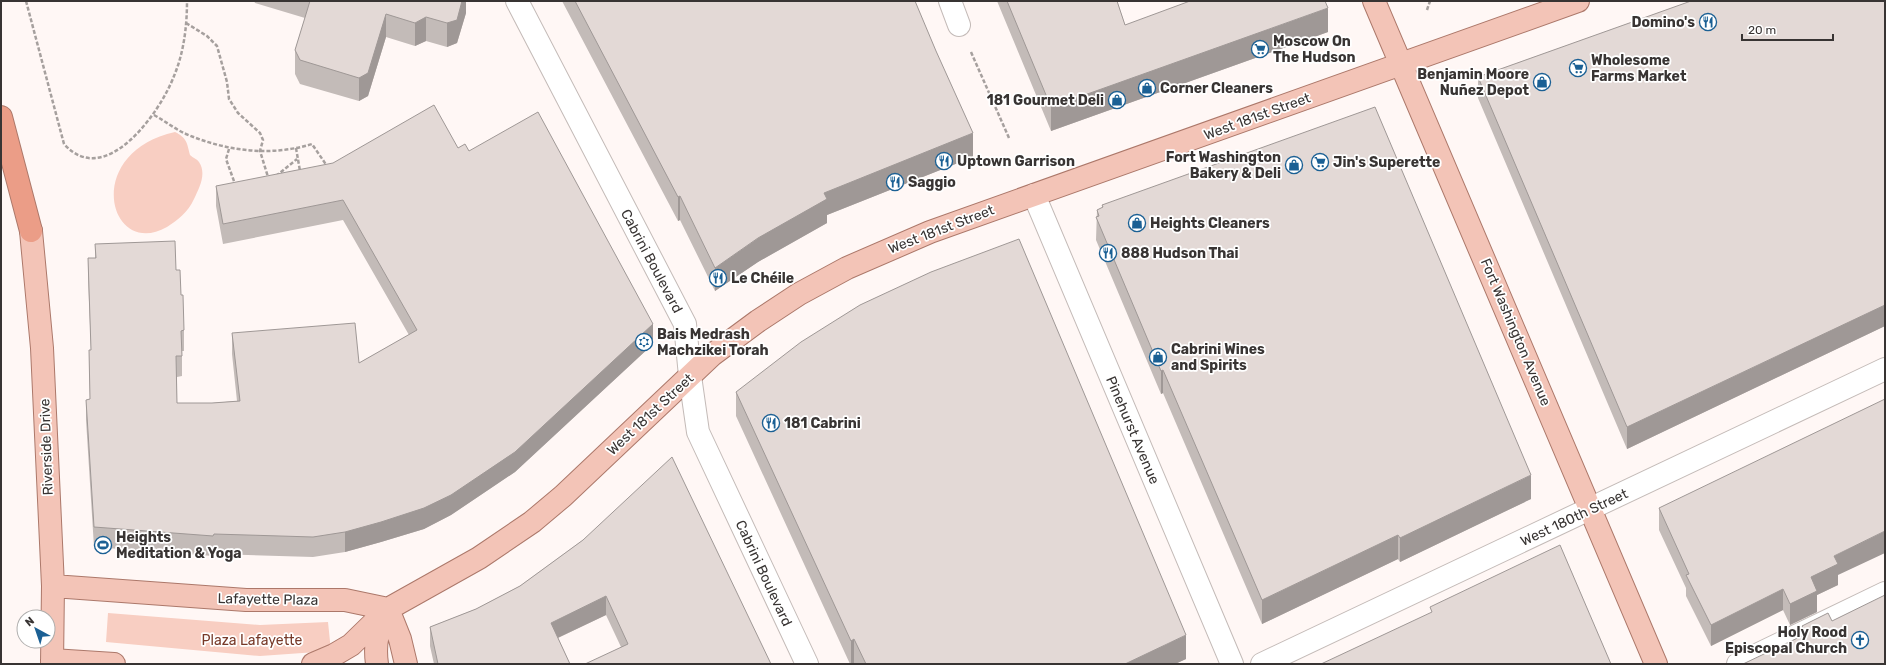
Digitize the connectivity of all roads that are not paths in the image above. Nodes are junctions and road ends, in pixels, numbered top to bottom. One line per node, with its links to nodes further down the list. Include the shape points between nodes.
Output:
1 (516, 1): 11 (street, Cabrini Boulevard, via 685,324)
2 (950, 1): 5 (street)
3 (1374, 1): 6 (main road, Fort Washington Avenue)
4 (1578, 1): 6 (main road, West 181st Street)
5 (959, 24)
6 (1402, 64): 8 (main road, West 181st Street); 12 (main road, Fort Washington Avenue)
7 (1, 118): 9 (highway)
8 (1034, 195): 11 (main road, West 181st Street, via 903,242 847,268 758,321 712,355); 22 (street, Pinehurst Avenue)
9 (31, 231): 13 (main road, Riverside Drive, via 42,348)
10 (1885, 369): 12 (street, West 180th Street)
11 (690, 376): 15 (main road, West 181st Street, via 532,522 479,558); 21 (street, Cabrini Boulevard, via 698,432)
12 (1590, 509): 23 (street, West 180th Street); 24 (main road, Fort Washington Avenue)
13 (52, 586): 15 (main road, Lafayette Plaza, via 246,600 345,600); 16 (main road, Riverside Drive)
14 (1885, 593): 25 (street)
15 (388, 609): 18 (main road, via 351,645); 19 (main road, via 377,634); 20 (main road, via 400,639)
16 (52, 662): 17 (main road)
17 (114, 664)
18 (312, 664)
19 (376, 664)
20 (406, 664)
21 (808, 664)
22 (1232, 664)
23 (1262, 664)
24 (1656, 664)
25 (1738, 664)

